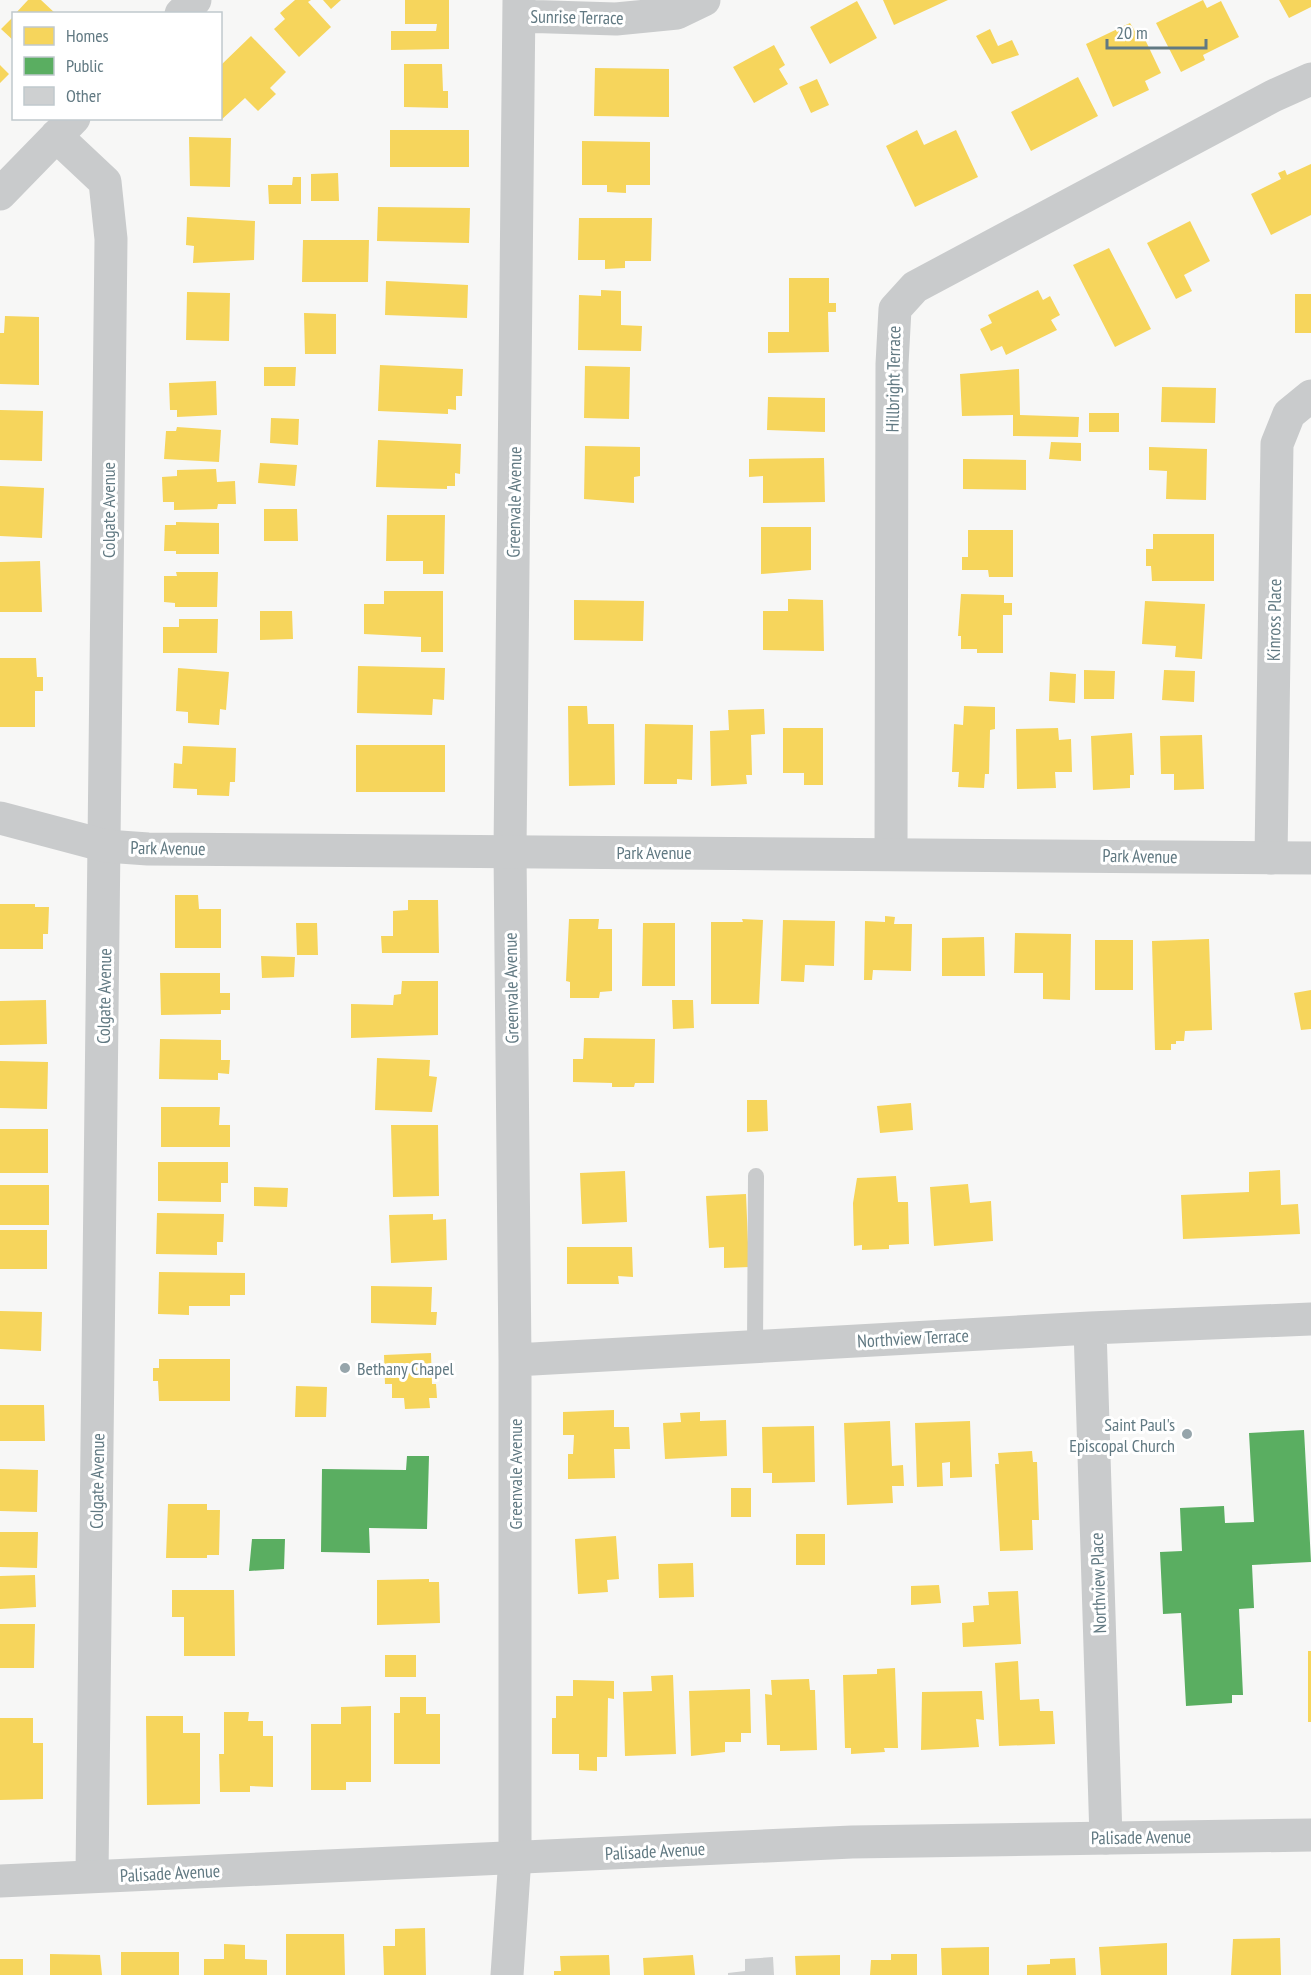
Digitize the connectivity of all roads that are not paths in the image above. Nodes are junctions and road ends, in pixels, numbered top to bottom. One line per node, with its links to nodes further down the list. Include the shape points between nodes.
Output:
1 (195, 0): 4 (street)
2 (704, 0): 3 (street, Sunrise Terrace, via 676,13 616,19)
3 (519, 8): 11 (street, Greenvale Avenue)
4 (183, 12)
5 (1311, 79): 12 (street, Hillbright Terrace, via 915,287 895,309)
6 (65, 127): 7 (street); 10 (street, Colgate Avenue, via 105,182 111,239)
7 (0, 194)
8 (1311, 396): 13 (street, Kinross Place, via 1290,414 1276,444)
9 (0, 818): 10 (street, Park Avenue)
10 (106, 846): 11 (street, Park Avenue); 23 (street, Colgate Avenue)
11 (510, 851): 12 (street, Park Avenue); 19 (street, Greenvale Avenue)
12 (891, 854): 13 (street, Park Avenue)
13 (1270, 858): 14 (street, Park Avenue)
14 (1311, 858)
15 (756, 1176): 18 (lane)
16 (1311, 1319): 17 (street, Northview Terrace)
17 (1090, 1328): 18 (street, Northview Terrace); 21 (street, Northview Place)
18 (755, 1347): 19 (street, Northview Terrace)
19 (515, 1360): 22 (street, Greenvale Avenue)
20 (1311, 1834): 21 (street, Palisade Avenue)
21 (1106, 1838): 22 (street, Palisade Avenue, via 852,1842)
22 (515, 1857): 23 (street, Palisade Avenue); 25 (street, Greenvale Avenue)
23 (92, 1876): 24 (street, Palisade Avenue)
24 (0, 1881)
25 (507, 1975)

